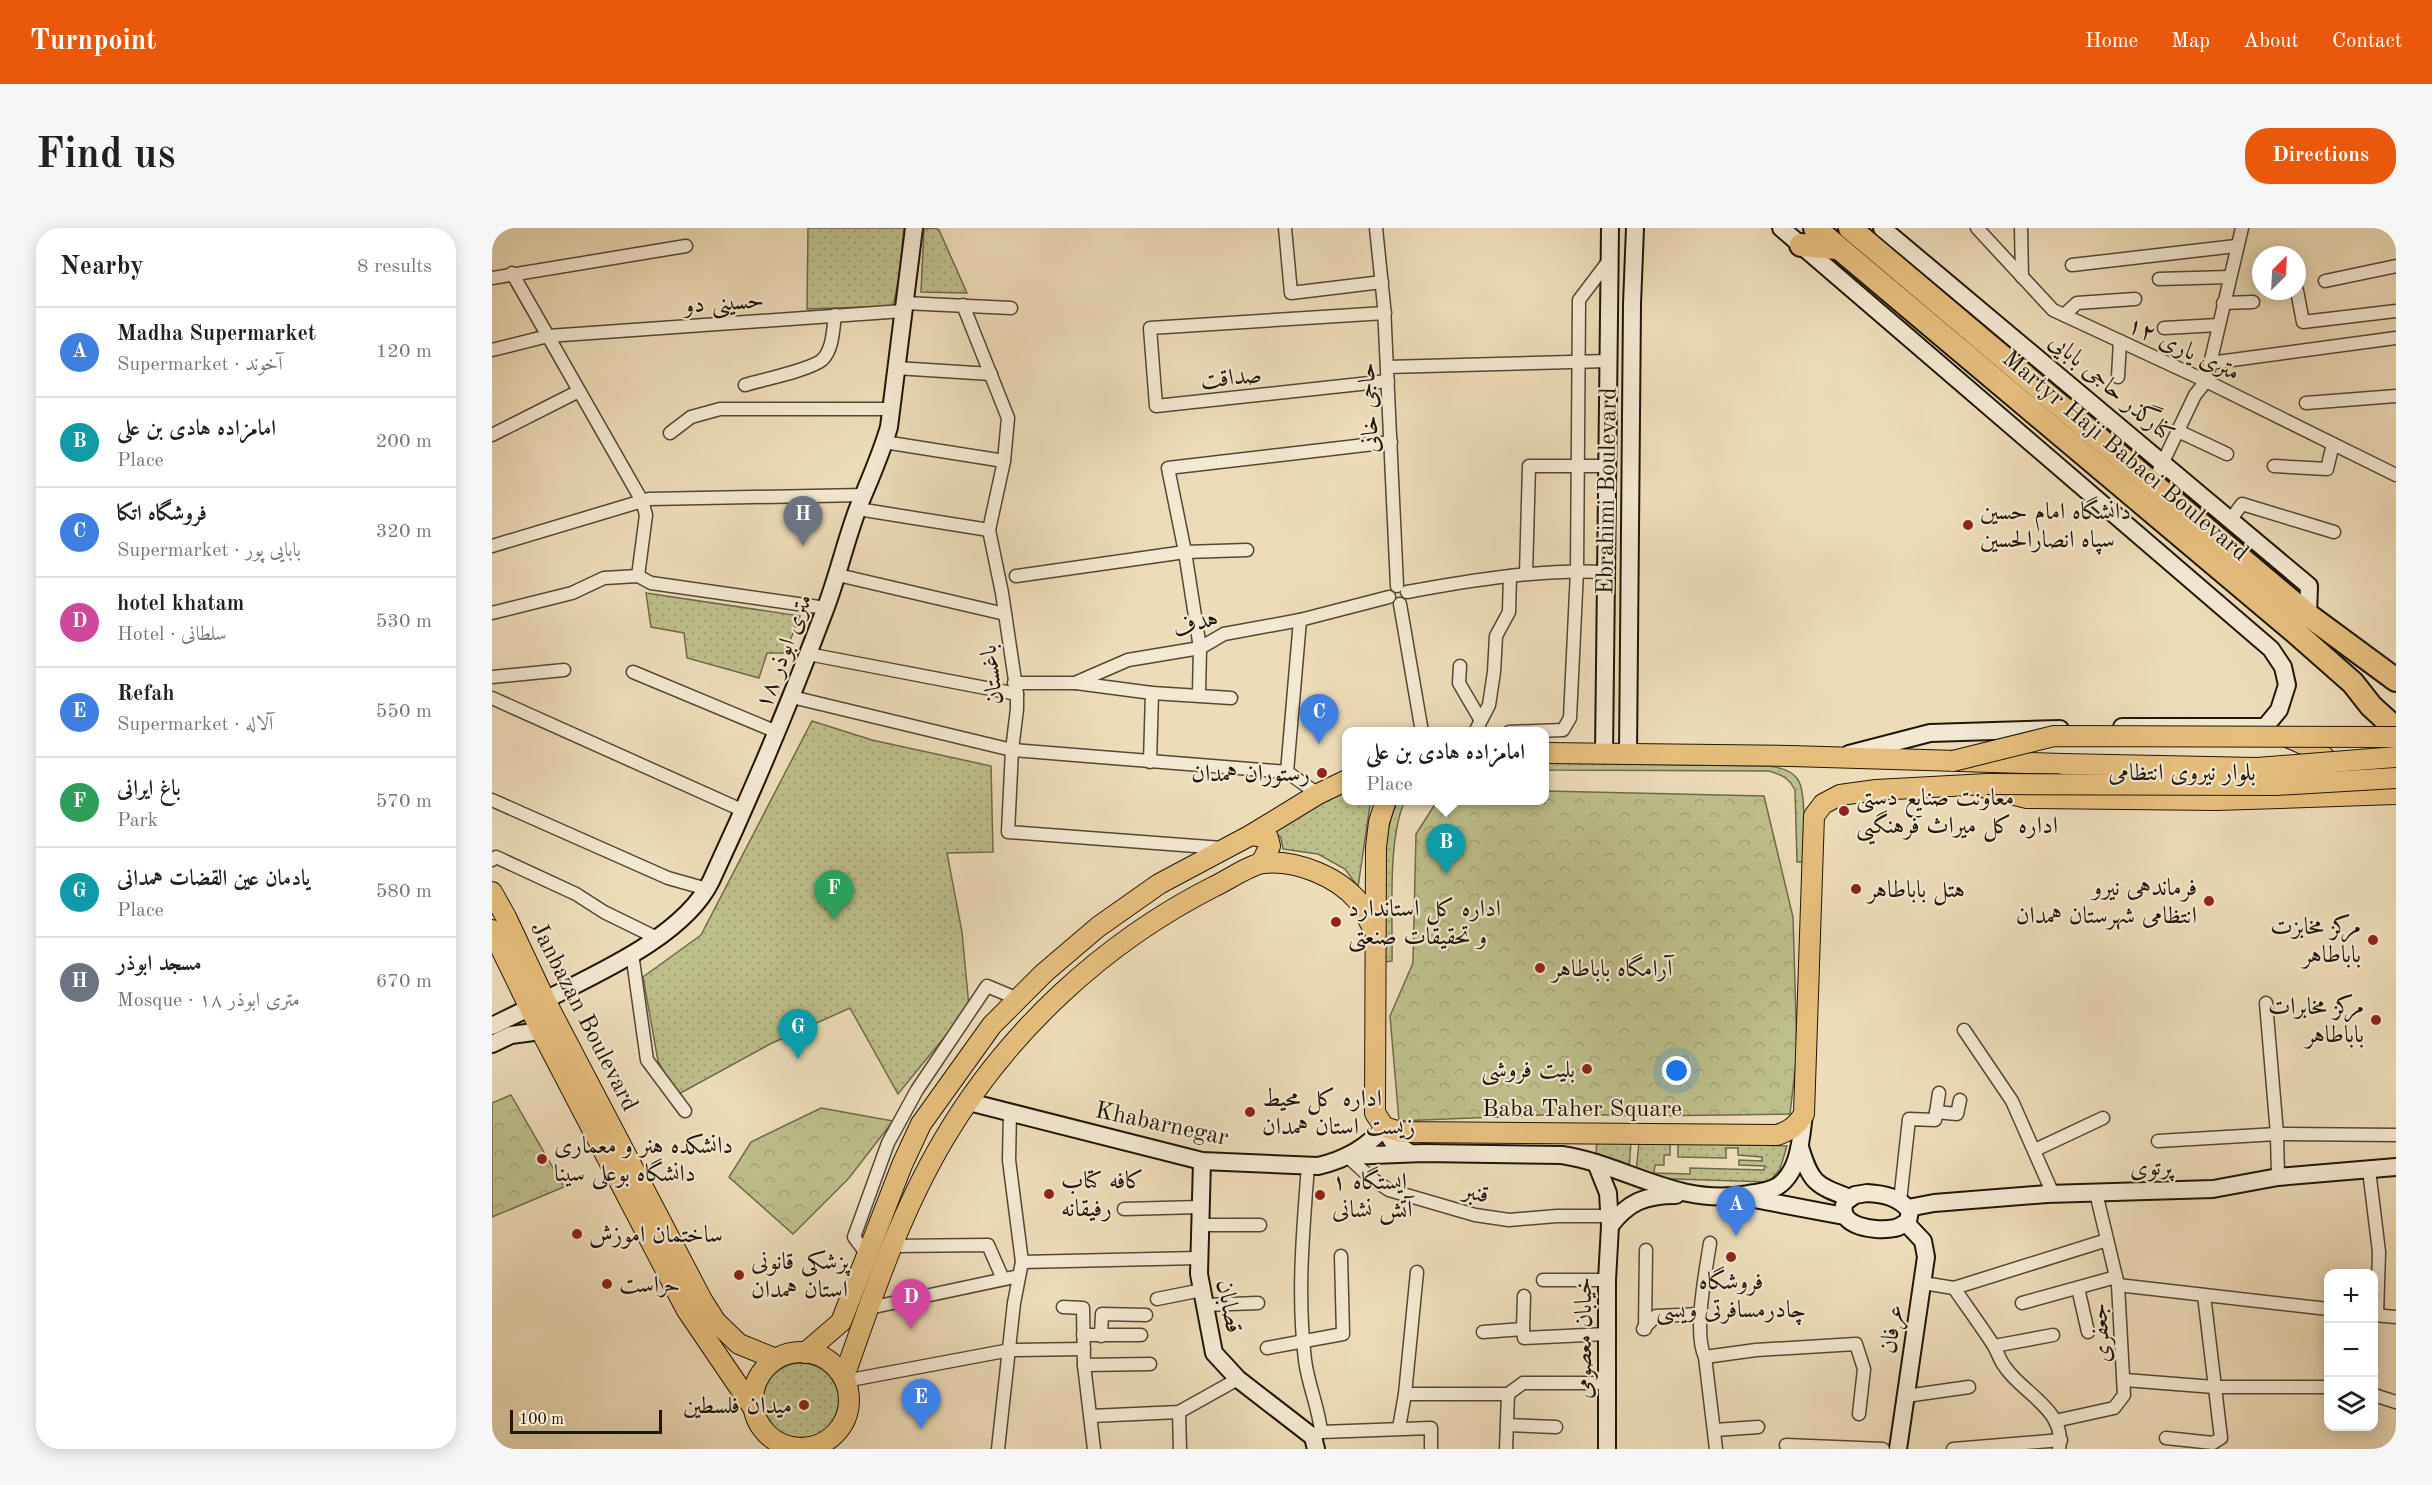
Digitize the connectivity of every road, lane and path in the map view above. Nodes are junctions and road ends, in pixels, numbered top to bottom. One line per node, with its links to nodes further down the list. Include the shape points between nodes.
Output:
1 (914, 228): 30 (main road, ۱۸ متری ابوذر)
2 (1285, 228): 24 (street, via 1292,294)
3 (1376, 228): 24 (street, حاجی خانی)
4 (1610, 228): 15 (main road, Ebrahimi Boulevard)
5 (1635, 228): 112 (main road, Ebrahimi Boulevard)
6 (1781, 228): 12 (main road)
7 (1850, 228): 69 (highway, Martyr Haji Babaei Boulevard)
8 (1882, 228): 64 (main road, کنارگذر حاجی بابایی)
9 (1977, 228): 19 (street, ۱۲ متری یاری)
10 (2021, 228): 19 (street)
11 (2242, 228): 14 (street)
12 (1808, 236): 73 (highway, Martyr Haji Babaei Boulevard, via 1837,248); 90 (main road, via 1959,383)
13 (686, 246): 18 (street)
14 (2236, 246): 16 (street); 20 (street)
15 (1610, 259): 42 (main road, Ebrahimi Boulevard); 43 (street, via 1579,300)
16 (2072, 265)
17 (2396, 266): 23 (street)
18 (512, 273): 21 (street); 38 (street)
19 (2022, 277): 35 (street, ۱۲ متری یاری, via 2053,310)
20 (2229, 277): 22 (street); 28 (street)
21 (492, 278)
22 (2159, 279)
23 (2325, 281)
24 (1382, 282): 33 (street, حاجی خانی)
25 (2135, 299): 35 (street, via 2077,303)
26 (2298, 300): 32 (street, via 2303,322)
27 (2253, 302): 28 (street)
28 (2223, 303): 36 (street)
29 (963, 306): 30 (street, حسینی دو); 31 (street, حسینی دو); 47 (street, باغستان)
30 (904, 307): 34 (street, حسینی دو); 45 (main road, ۱۸ متری ابوذر)
31 (1011, 308)
32 (2396, 311)
33 (1385, 313): 46 (street, حاجی خانی); 49 (street, صداقت, via 1150,328 1156,406)
34 (835, 315): 38 (street, حسینی دو); 51 (street, via 832,342 822,360)
35 (2064, 315): 40 (street, ۱۲ متری یاری)
36 (2218, 325): 37 (street); 44 (street)
37 (2164, 328)
38 (548, 336): 41 (street, حسینی دو); 52 (street)
39 (2396, 338): 44 (street)
40 (2120, 341): 48 (street); 50 (street, ۱۲ متری یاری)
41 (492, 350)
42 (1608, 361): 43 (street); 65 (main road, Ebrahimi Boulevard)
43 (1578, 363): 46 (street); 67 (street)
44 (2210, 363): 50 (street)
45 (896, 368): 47 (street); 55 (main road, ۱۸ متری ابوذر)
46 (1387, 368): 49 (street, حاجی خانی)
47 (991, 374): 63 (street, باغستان, via 1008,418)
48 (2118, 377)
49 (1388, 381): 60 (street, حاجی خانی)
50 (2206, 381): 56 (street); 61 (street, ۱۲ متری یاری)
51 (745, 385)
52 (579, 391): 58 (street); 70 (street)
53 (2396, 396): 54 (street)
54 (2307, 403)
55 (891, 409): 57 (street, via 720,409 691,417); 59 (main road, ۱۸ متری ابوذر)
56 (2178, 431): 62 (street); 64 (street)
57 (670, 433)
58 (492, 435)
59 (884, 442): 63 (street); 71 (main road, ۱۸ متری ابوذر)
60 (1391, 442): 78 (street, via 1168,468); 87 (street, حاجی خانی)
61 (2333, 444): 66 (street, via 2327,469); 68 (street, ۱۲ متری یاری)
62 (2227, 454)
63 (1004, 461): 74 (street, باغستان)
64 (2163, 461): 69 (street); 72 (main road, کنارگذر حاجی بابایی)
65 (1607, 466): 67 (street); 81 (main road, Ebrahimi Boulevard)
66 (2274, 466)
67 (1577, 467): 80 (street); 82 (street, via 1529,466)
68 (2396, 475)
69 (2153, 483): 73 (highway, Martyr Haji Babaei Boulevard)
70 (642, 501): 71 (street, via 661,498); 76 (street); 84 (street, via 646,515)
71 (861, 502): 74 (street); 83 (main road, ۱۸ متری ابوذر)
72 (2231, 519): 75 (street, via 2242,504); 94 (main road, کنارگذر حاجی بابایی, via 2309,586)
73 (2184, 524): 79 (highway, Martyr Haji Babaei Boulevard); 94 (highway, Martyr Haji Babaei Boulevard)
74 (989, 530): 93 (street, باغستان)
75 (2334, 532)
76 (492, 546)
77 (1246, 550): 78 (street)
78 (1185, 552): 85 (street); 96 (street)
79 (2203, 555): 90 (main road); 116 (highway, Martyr Haji Babaei Boulevard, via 2353,683)
80 (1577, 571): 81 (street); 82 (street); 117 (street, via 1570,718 1563,730)
81 (1606, 572): 110 (main road, Ebrahimi Boulevard)
82 (1526, 574): 86 (street)
83 (838, 575): 91 (main road, ۱۸ متری ابوذر); 93 (street)
84 (638, 576): 91 (street, via 651,583); 92 (street, via 604,579 572,593)
85 (1016, 576)
86 (1510, 576): 87 (street); 111 (street, via 1509,612 1496,636 1488,705)
87 (1402, 589): 88 (street, via 1393,588); 89 (street, via 1407,600)
88 (1389, 597): 89 (street); 95 (street, هدف)
89 (1400, 604): 113 (street)
90 (2222, 605): 115 (main road, via 2271,648 2283,667 2287,685 2279,710)
91 (826, 608): 97 (main road, ۱۸ متری ابوذر)
92 (492, 613)
93 (1005, 614): 104 (street, باغستان)
94 (2308, 615): 102 (highway, Martyr Haji Babaei Boulevard)
95 (1300, 620): 96 (street, هدف, via 1224,634); 128 (street)
96 (1200, 648): 103 (street, هدف, via 1128,660); 106 (street)
97 (808, 654): 104 (street, هدف); 107 (main road, ۱۸ متری ابوذر)
98 (1460, 666): 111 (street, via 1459,683)
99 (564, 670): 101 (street)
100 (633, 672): 118 (street)
101 (492, 677)
102 (2396, 680)
103 (1075, 683): 104 (street, هدف); 105 (street)
104 (1015, 689): 120 (street, باغستان)
105 (1152, 693): 106 (street); 127 (street)
106 (1199, 694): 109 (street)
107 (792, 697): 118 (main road, ۱۸ متری ابوذر); 120 (street)
108 (492, 698): 137 (street)
109 (1231, 698)
110 (1604, 716): 112 (main road, via 1616,725); 122 (main road, Ebrahimi Boulevard)
111 (1480, 719): 114 (street)
112 (1628, 719): 123 (main road, Ebrahimi Boulevard)
113 (1421, 727)
114 (1477, 727)
115 (2265, 727): 124 (main road, via 2177,725 1930,733); 134 (main road, via 2324,755 2332,768 2332,777)
116 (2396, 729)
117 (1549, 731)
118 (777, 732): 137 (main road, ۱۸ متری ابوذر)
119 (2396, 737): 126 (main road, bridge, via 2054,736)
120 (1012, 750): 127 (street); 139 (street, باغستان, via 1008,832)
121 (1549, 753): 122 (main road)
122 (1604, 754): 123 (main road)
123 (1628, 754): 124 (main road)
124 (1838, 757): 126 (main road)
125 (2396, 757): 126 (main road, bridge, via 2257,768)
126 (1953, 761)
127 (1150, 762): 128 (street)
128 (1287, 772): 132 (street)
129 (2396, 778): 131 (main road, bridge, via 2277,785)
130 (1342, 782): 132 (main road)
131 (1978, 784): 134 (main road, بلوار نیروی انتظامی, via 2027,798 2217,800); 161 (main road, via 1840,795 1823,804 1814,816)
132 (1318, 794): 138 (main road)
133 (2396, 794): 134 (main road, بلوار نیروی انتظامی)
134 (2323, 796)
135 (492, 800): 142 (street, via 668,878)
136 (1385, 805): 144 (main road, via 1376,847)
137 (744, 811): 142 (main road, ۱۸ متری ابوذر)
138 (1251, 835): 139 (main road); 141 (main road, via 1268,838 1270,846)
139 (1226, 848): 148 (main road, via 1159,884 1098,927)
140 (492, 860): 145 (street, via 496,857 576,894)
141 (1261, 862): 144 (main road, via 1298,866 1330,878 1358,901); 157 (main road, via 1173,907 1115,948 1062,993 1013,1043)
142 (707, 889): 145 (main road, ۱۸ متری ابوذر, via 672,928)
143 (492, 892): 150 (main road, Janbazan Boulevard)
144 (1375, 931): 163 (main road, via 1375,1113)
145 (657, 938): 147 (main road, ۱۸ متری ابوذر)
146 (494, 939): 150 (main road, Janbazan Boulevard)
147 (632, 953): 150 (main road, ۱۸ متری ابوذر); 158 (street, via 647,1060)
148 (1018, 999): 193 (main road, via 992,1025 921,1124); 193 (street, via 987,986 917,1090 888,1143 854,1237)
149 (2266, 1004): 164 (street)
150 (542, 1007): 151 (main road, ۱۸ متری ابوذر); 153 (main road, Janbazan Boulevard); 235 (main road, Janbazan Boulevard, via 716,1322 739,1344)
151 (492, 1026)
152 (1964, 1030): 168 (street, via 2012,1101)
153 (541, 1031): 154 (main road, via 511,1035); 250 (main road, Janbazan Boulevard, via 686,1309)
154 (492, 1044)
155 (1939, 1093): 160 (street)
156 (1960, 1100): 160 (street, via 1958,1114)
157 (969, 1102): 159 (main road, Khabarnegar); 191 (main road, via 923,1177)
158 (685, 1111)
159 (1010, 1112): 171 (main road, Khabarnegar); 196 (street, via 1009,1160)
160 (1936, 1112): 184 (street, via 1935,1120 1909,1119)
161 (1804, 1114): 163 (main road, Baba Taher Square, via 1788,1131 1777,1135 1401,1132); 167 (main road)
162 (2103, 1118): 168 (street)
163 (1384, 1127): 169 (main road, via 1392,1141); 170 (main road, Khabarnegar, via 1374,1139)
164 (2277, 1134): 165 (street); 166 (street); 176 (street)
165 (2396, 1136)
166 (2158, 1140)
167 (1800, 1147): 180 (main road, via 1793,1166 1779,1185); 181 (main road, via 1814,1180 1823,1188)
168 (2035, 1150): 179 (street)
169 (1410, 1153): 170 (main road, Khabarnegar); 172 (main road, Khabarnegar, via 1562,1155)
170 (1347, 1156): 173 (main road, Khabarnegar); 186 (street, قنبر, via 1389,1190 1475,1215 1509,1220 1557,1215)
171 (1202, 1161): 173 (main road, Khabarnegar); 182 (main road, قصابان)
172 (1596, 1163): 178 (main road, Khabarnegar); 186 (main road, via 1608,1193)
173 (1308, 1166): 228 (street, via 1300,1289)
174 (2396, 1167): 175 (main road, پرتوی)
175 (2369, 1170): 176 (main road, پرتوی); 197 (street)
176 (2278, 1177): 177 (main road, پرتوی, via 2213,1189)
177 (2096, 1193): 179 (main road, پرتوی); 189 (street, جعفری)
178 (1692, 1194): 180 (main road); 186 (main road, via 1642,1200)
179 (2053, 1194): 184 (main road, پرتوی, via 1934,1203)
180 (1739, 1196): 185 (main road, پرتوی)
181 (1850, 1198): 184 (main road, پرتوی, via 1880,1194); 185 (main road, via 1843,1206)
182 (1200, 1207): 183 (street); 187 (main road, قصابان)
183 (1124, 1209)
184 (1904, 1211): 185 (main road, پرتوی, via 1897,1228 1859,1226); 204 (main road, عرفان, via 1923,1241)
185 (1844, 1216)
186 (1610, 1221): 202 (main road, خیابان معصومی)
187 (1200, 1225): 188 (street); 195 (main road, قصابان)
188 (1260, 1225)
189 (2107, 1240): 203 (street, جعفری); 205 (street)
190 (1710, 1243): 216 (street)
191 (893, 1246): 200 (street, via 987,1245); 214 (main road)
192 (1646, 1250): 216 (street, via 1641,1330 1656,1316)
193 (868, 1256): 233 (main road, via 841,1322)
194 (1341, 1256): 228 (street, via 1343,1334)
195 (1198, 1257): 196 (street); 209 (main road, قصابان)
196 (1022, 1262): 199 (street)
197 (2378, 1269)
198 (1417, 1272): 245 (street)
199 (1019, 1275): 200 (street); 232 (street)
200 (1003, 1279): 214 (street)
201 (1543, 1280): 202 (street)
202 (1607, 1280): 223 (main road, خیابان معصومی)
203 (2117, 1281): 206 (street); 207 (street); 240 (street, جعفری)
204 (1923, 1283): 205 (street); 247 (main road, عرفان)
205 (1954, 1288): 229 (street)
206 (2078, 1288): 211 (street); 222 (street)
207 (2204, 1295): 215 (street); 244 (street)
208 (1524, 1296): 220 (street)
209 (1203, 1297): 210 (street); 212 (street); 239 (main road, قصابان, via 1214,1353)
210 (1157, 1299)
211 (2022, 1303)
212 (1258, 1304)
213 (1063, 1307): 224 (street, via 1083,1308)
214 (869, 1308): 238 (main road)
215 (2324, 1309)
216 (1701, 1314): 234 (street, via 1701,1348)
217 (1146, 1315): 227 (street, via 1102,1314)
218 (2378, 1315): 219 (street)
219 (2396, 1317)
220 (1523, 1329): 221 (street); 223 (street, via 1524,1338)
221 (1483, 1332)
222 (2088, 1332)
223 (1607, 1334): 241 (main road, خیابان معصومی)
224 (1083, 1335): 227 (street); 231 (street)
225 (1141, 1335): 227 (street)
226 (2053, 1335): 229 (street)
227 (1101, 1336)
228 (1304, 1341): 230 (street); 261 (street, via 1305,1362 1320,1415)
229 (1994, 1346): 254 (street, via 2005,1368 2049,1410)
230 (1268, 1348)
231 (1084, 1349): 232 (street); 237 (street)
232 (1010, 1350): 238 (street); 266 (street)
233 (805, 1353): 235 (main road); 238 (main road, via 832,1364)
234 (1705, 1357): 252 (street, via 1856,1344 1864,1369); 259 (street)
235 (776, 1359): 250 (main road, via 757,1381)
236 (1150, 1364): 237 (street)
237 (1084, 1365): 253 (street)
238 (844, 1379): 263 (main road, via 848,1409)
239 (1238, 1379): 251 (street); 261 (main road, قصابان)
240 (2125, 1380): 244 (street); 254 (street, جعفری, via 2124,1395 2114,1408)
241 (1607, 1383): 246 (street, via 1523,1383); 271 (main road, خیابان معصومی)
242 (1969, 1387): 247 (street)
243 (2324, 1387): 244 (street)
244 (2214, 1388): 260 (street, via 2221,1438 2213,1443)
245 (1405, 1394): 246 (street); 258 (street)
246 (1508, 1394): 255 (street)
247 (1906, 1396): 274 (main road, عرفان)
248 (2378, 1397): 249 (street)
249 (2396, 1402)
250 (754, 1409): 262 (main road)
251 (1179, 1412): 253 (street); 268 (street)
252 (1859, 1414)
253 (1091, 1416): 267 (street)
254 (2055, 1421): 264 (street)
255 (1507, 1425): 256 (street); 270 (street)
256 (1556, 1427)
257 (1758, 1427): 259 (street)
258 (1399, 1428): 261 (street); 269 (street, via 1431,1428)
259 (1715, 1430): 272 (street)
260 (2166, 1438)
261 (1317, 1439)
262 (772, 1442): 263 (main road, via 801,1448)
263 (835, 1442)
264 (2060, 1444): 275 (street)
265 (1786, 1445): 273 (street)
266 (998, 1449)
267 (1094, 1449)
268 (1179, 1449)
269 (1431, 1449)
270 (1506, 1449)
271 (1606, 1449)
272 (1716, 1449)
273 (1883, 1449)
274 (1898, 1449)
275 (1953, 1449)

